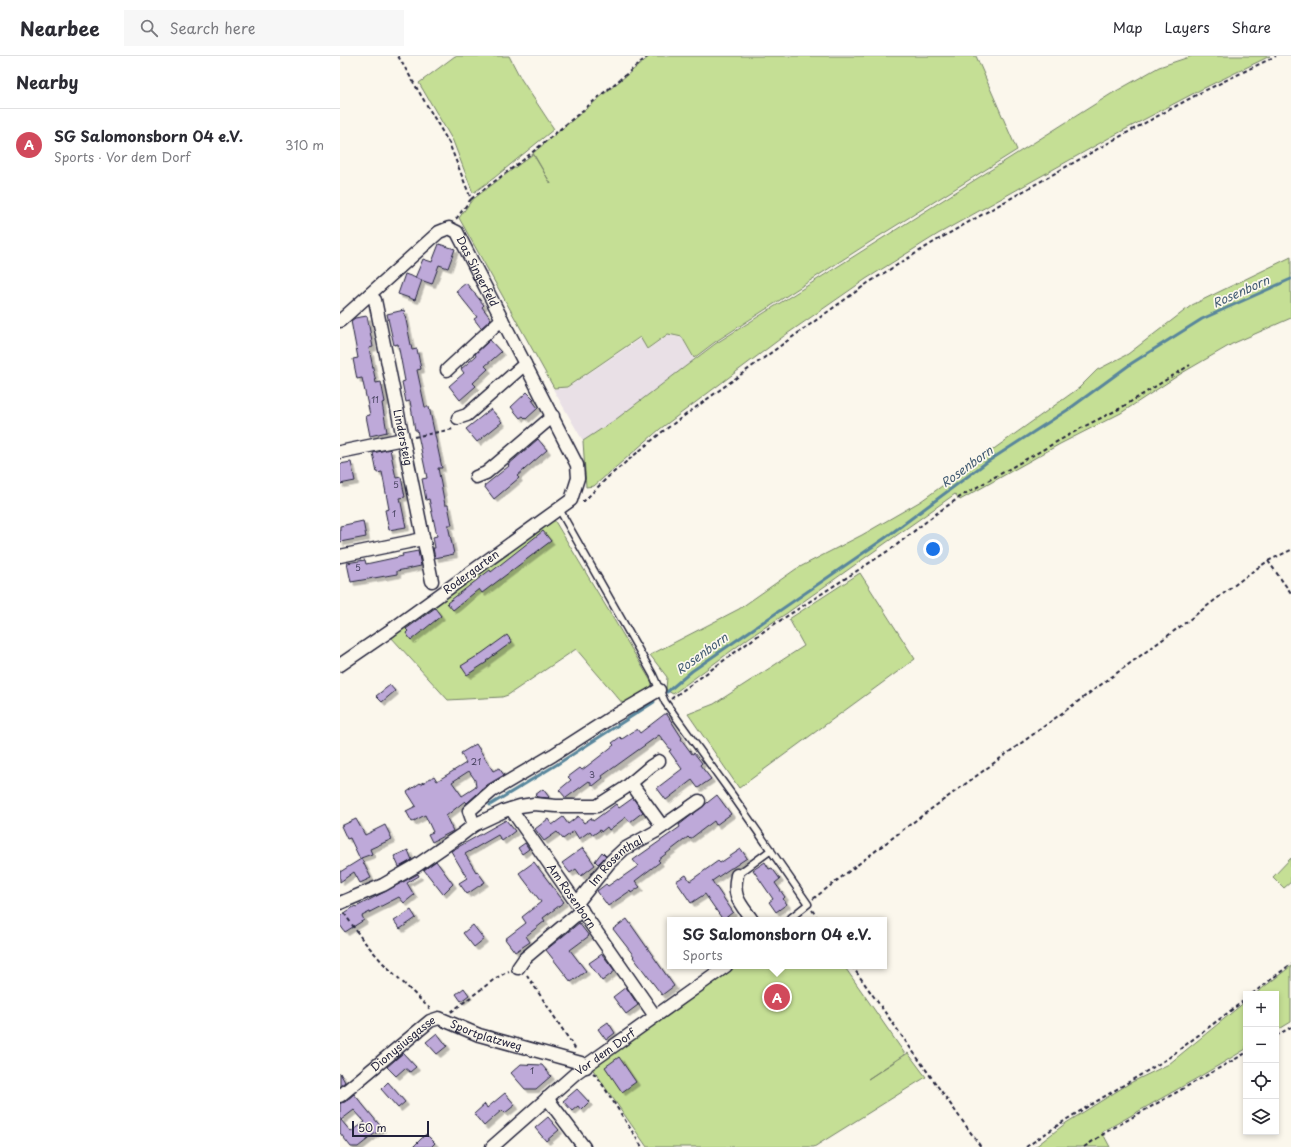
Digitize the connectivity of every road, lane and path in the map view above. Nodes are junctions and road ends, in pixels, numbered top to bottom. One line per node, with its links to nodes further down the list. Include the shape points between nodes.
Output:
1 (398, 56): 4 (path, via 450,143)
2 (648, 56): 4 (path, via 523,160)
3 (1276, 56): 17 (path, via 1200,93 938,238 868,283 662,432 608,477 584,501)
4 (471, 199): 5 (path)
5 (449, 228): 6 (street, via 439,232); 7 (street, Das Singerfeld, via 457,232)
6 (369, 295): 8 (street); 14 (street, Lindersteig, via 375,300)
7 (502, 319): 9 (street, Das Singerfeld); 11 (street, Das Singerfeld)
8 (340, 321)
9 (525, 364): 12 (street, Das Singerfeld); 13 (street, via 467,415)
10 (1190, 365): 27 (path, via 1119,409 963,495 894,547 767,628)
11 (447, 370)
12 (553, 416): 16 (street, via 486,473); 17 (street, Das Singerfeld, via 577,465 578,478)
13 (458, 418): 14 (path, via 453,429)
14 (403, 439): 15 (street); 19 (street, Lindersteig)
15 (340, 452)
16 (476, 477)
17 (571, 500): 18 (street, Rodergarten)
18 (559, 509): 25 (street, Rodergarten); 26 (lane, via 653,675)
19 (423, 539): 21 (street); 23 (street, Lindersteig)
20 (1291, 550): 22 (path)
21 (340, 556)
22 (1268, 561): 24 (path); 36 (path, via 908,826)
23 (432, 581)
24 (1291, 593)
25 (340, 665)
26 (658, 690): 27 (lane); 32 (street, via 492,791 469,811)
27 (665, 702): 34 (lane)
28 (659, 761): 29 (street)
29 (631, 783): 31 (street, via 597,806 534,804); 33 (street)
30 (699, 801): 33 (street, Im Rosenthal)
31 (511, 809): 32 (street); 37 (street, Am Rosenborn)
32 (474, 825): 38 (street, via 416,866)
33 (662, 826): 37 (street, Im Rosenthal, via 624,849 609,864)
34 (771, 850): 35 (lane); 36 (lane)
35 (737, 875): 39 (street, via 734,886 737,898)
36 (808, 904): 40 (lane); 41 (path)
37 (580, 906): 43 (street, via 525,958); 48 (street, Am Rosenborn)
38 (341, 907): 49 (path, Sportplatzweg, via 362,939 383,963)
39 (750, 917)
40 (792, 917)
41 (817, 917)
42 (1291, 964): 46 (path)
43 (518, 968): 49 (path, Dionysiusgasse, via 496,978 445,1017); 53 (path, via 525,972)
44 (722, 969): 48 (street, Vor dem Dorf)
45 (854, 969): 59 (path)
46 (1256, 991)
47 (1243, 1001): 60 (path, via 1167,1059)
48 (655, 1016): 53 (street, Vor dem Dorf)
49 (439, 1018): 53 (street, Sportplatzweg, via 479,1035); 54 (street, Dionysiusgasse, via 430,1021)
50 (1291, 1027): 51 (path)
51 (1279, 1034)
52 (1243, 1055): 61 (path)
53 (584, 1065): 55 (street, Vor dem Dorf); 58 (path, via 597,1076)
54 (340, 1096)
55 (547, 1098): 56 (street, Vor dem Dorf); 57 (street)
56 (492, 1147)
57 (584, 1147)
58 (642, 1147)
59 (981, 1147)
60 (1026, 1147)
61 (1084, 1147)

